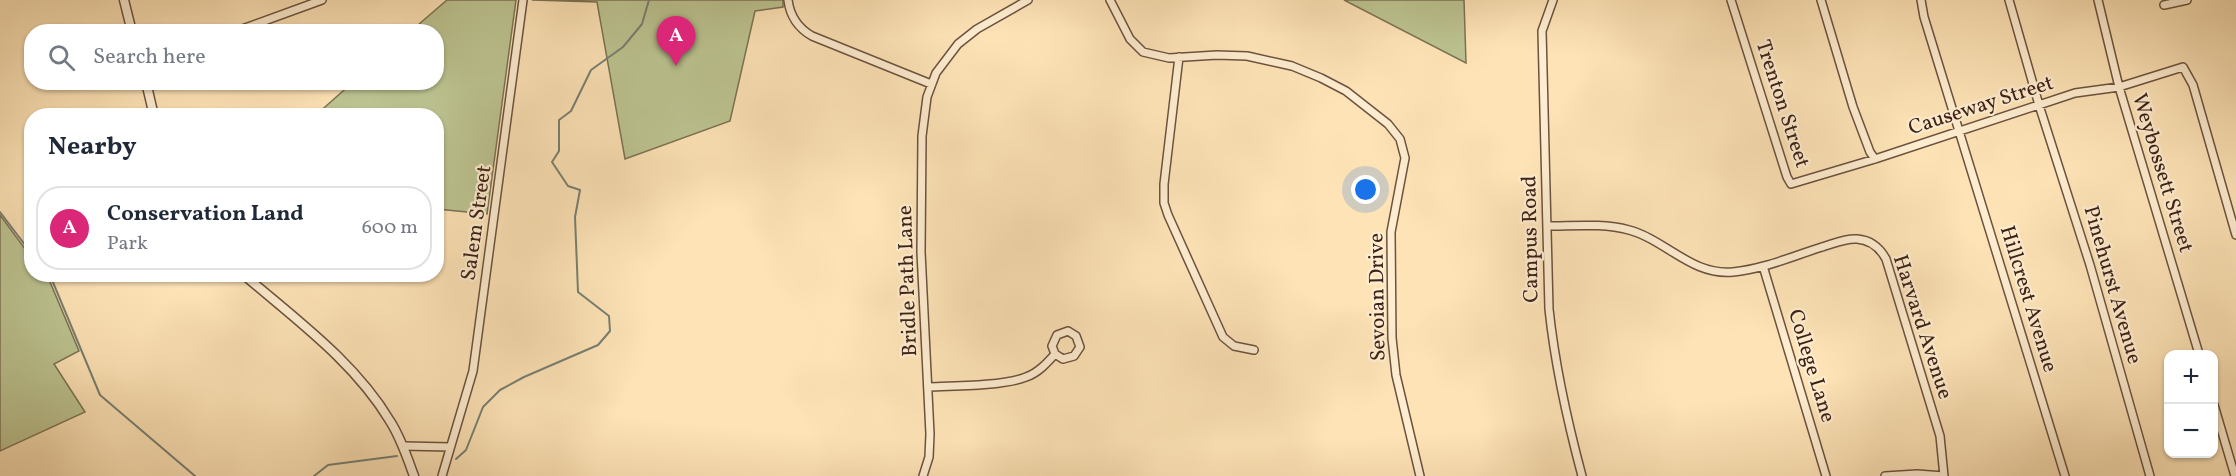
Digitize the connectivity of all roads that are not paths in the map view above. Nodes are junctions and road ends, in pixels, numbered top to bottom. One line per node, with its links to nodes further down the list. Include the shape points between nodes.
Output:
1 (124, 0): 15 (street)
2 (321, 0): 16 (street)
3 (523, 0): 36 (street, Salem Street, via 473,371)
4 (788, 0): 18 (street, via 796,23 812,36)
5 (1028, 0): 18 (street, Bridle Path Lane, via 967,36 946,58)
6 (1110, 0): 17 (street, Sevoian Drive, via 1138,48 1154,56)
7 (1553, 0): 26 (street, Campus Road, via 1542,31)
8 (1731, 0): 25 (street, Trenton Street)
9 (1821, 0): 24 (street, via 1853,106)
10 (1921, 0): 23 (street, Hillcrest Avenue)
11 (2009, 0): 21 (street, Pinehurst Avenue)
12 (2097, 0): 19 (street, Weybossett Street)
13 (2187, 0): 14 (street)
14 (2164, 5)
15 (130, 24)
16 (256, 24)
17 (1179, 57): 30 (street, via 1164,184 1166,209 1223,337 1234,346); 40 (street, Sevoian Drive, via 1247,56 1300,69 1356,99 1388,124 1400,139 1405,158 1391,239 1392,338 1396,375)
18 (931, 84): 33 (street, Bridle Path Lane, via 924,110 921,267)
19 (2119, 87): 21 (street, Causeway Street, via 2075,93); 27 (street, Causeway Street, via 2183,67 2193,85); 31 (street, Weybossett Street)
20 (148, 90): 22 (street)
21 (2039, 105): 23 (street, Causeway Street); 46 (street, Pinehurst Avenue, via 2090,264)
22 (152, 108)
23 (1959, 131): 24 (street, Causeway Street); 45 (street, Hillcrest Avenue)
24 (1875, 159): 25 (street, Causeway Street)
25 (1791, 184)
26 (1547, 226): 28 (street, Harvard Avenue, via 1630,230 1653,239 1698,267 1718,272); 41 (street, Campus Road, via 1554,353)
27 (2236, 235)
28 (1763, 266): 42 (street, College Lane); 44 (street, Harvard Avenue, via 1852,239 1864,240 1879,249 1886,259 1940,436)
29 (252, 282): 35 (street, via 341,360 379,405)
30 (1254, 350)
31 (2198, 350)
32 (1055, 354): 32 (street, via 1063,359 1074,356 1079,349 1078,338 1068,332 1057,335 1052,346); 33 (street, via 1035,373 1019,380)
33 (928, 387): 39 (street, Bridle Path Lane, via 930,442)
34 (2218, 419): 47 (street)
35 (403, 446): 36 (street); 37 (street)
36 (450, 447): 38 (street, Salem Street)
37 (414, 476)
38 (442, 476)
39 (924, 476)
40 (1420, 476)
41 (1582, 476)
42 (1826, 476)
43 (1885, 476): 44 (street)
44 (1944, 476)
45 (2065, 476)
46 (2150, 476)
47 (2235, 476)

